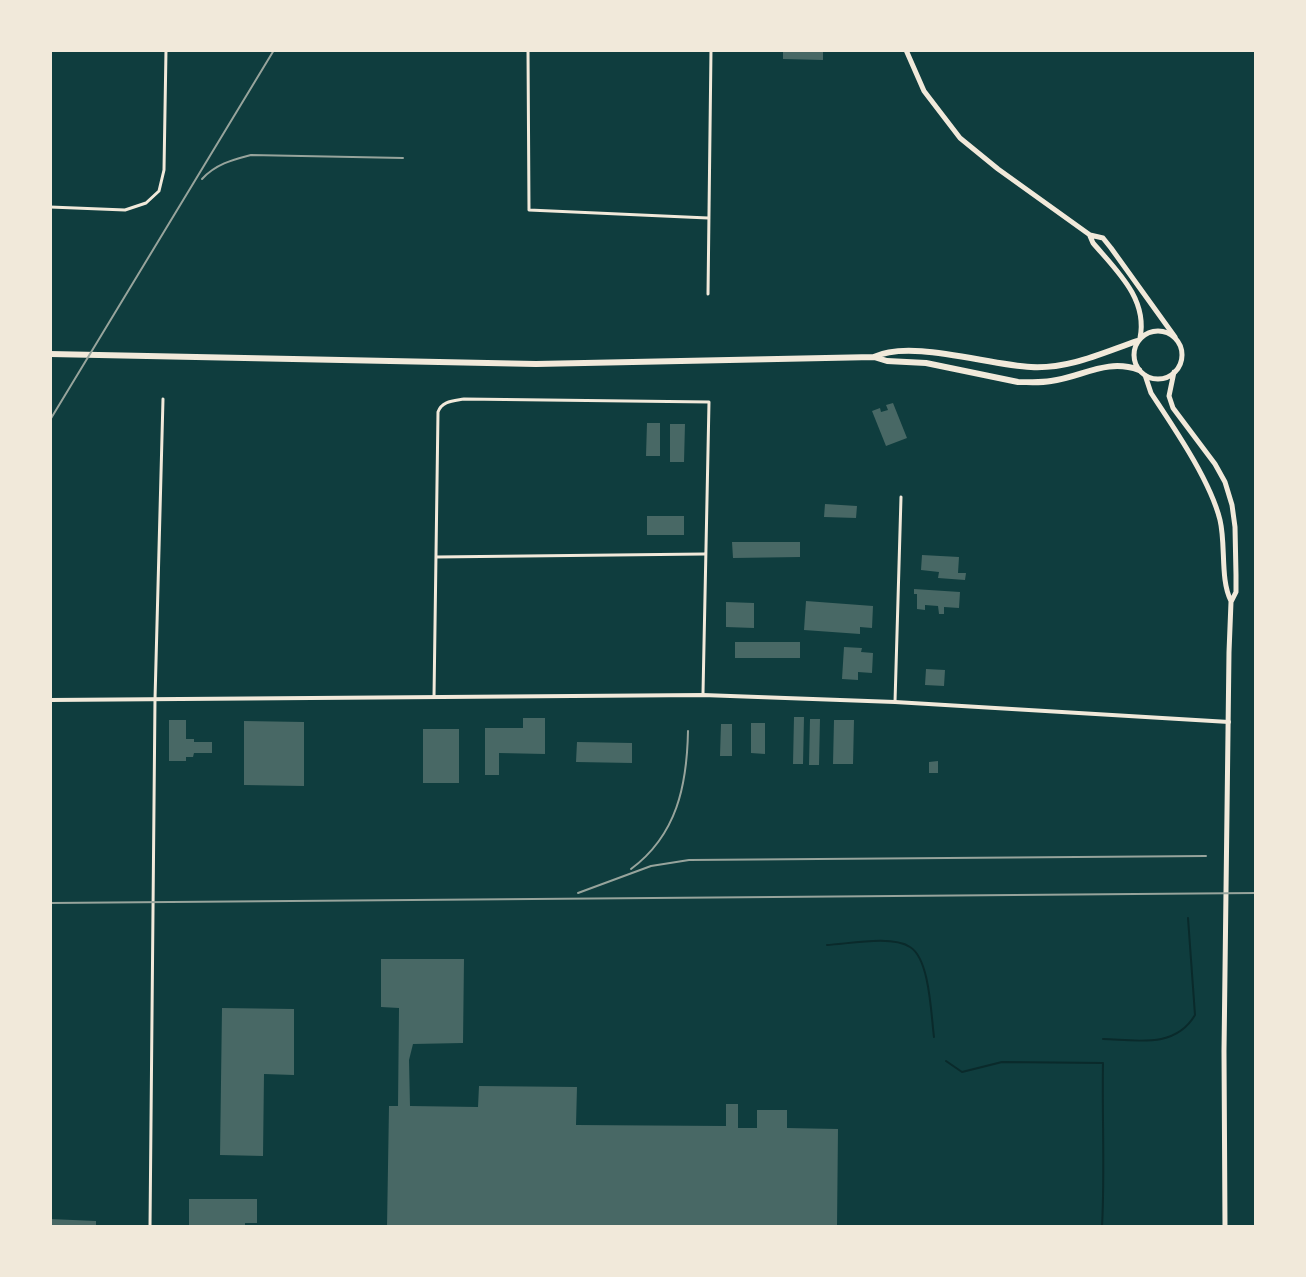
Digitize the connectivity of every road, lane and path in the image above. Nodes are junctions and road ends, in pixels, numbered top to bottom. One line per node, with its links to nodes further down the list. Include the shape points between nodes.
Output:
1 (166, 50): 5 (street, via 164,170 154,198 125,210)
2 (528, 50): 6 (street, via 529,210)
3 (711, 50): 6 (street)
4 (908, 51): 7 (main road, via 924,91 960,138)
5 (50, 207)
6 (708, 218): 8 (street)
7 (1090, 235): 9 (main road, via 1103,238); 10 (main road, via 1139,302)
8 (708, 294)
9 (1175, 337): 10 (main road, via 1160,330); 13 (main road, via 1182,351)
10 (1139, 340): 12 (highway, via 1054,366 899,350); 14 (main road, via 1133,355)
11 (50, 354): 12 (highway, via 536,364)
12 (874, 357): 14 (highway, via 1018,382 1052,381 1108,365)
13 (1174, 372): 14 (main road, via 1160,379); 19 (main road, via 1169,396 1173,408 1215,464 1232,505 1237,565)
14 (1142, 373): 19 (main road, via 1214,502)
15 (163, 399): 22 (street)
16 (901, 497): 24 (street)
17 (705, 554): 18 (street); 18 (street, via 709,402 464,399 448,401 438,412); 20 (street)
18 (436, 557): 21 (street)
19 (1231, 602): 25 (main road)
20 (703, 695): 21 (street); 24 (street)
21 (434, 697): 22 (street)
22 (155, 699): 23 (street); 26 (street)
23 (50, 700)
24 (895, 702): 25 (street)
25 (1229, 722): 27 (main road)
26 (150, 1227)
27 (1225, 1227)

